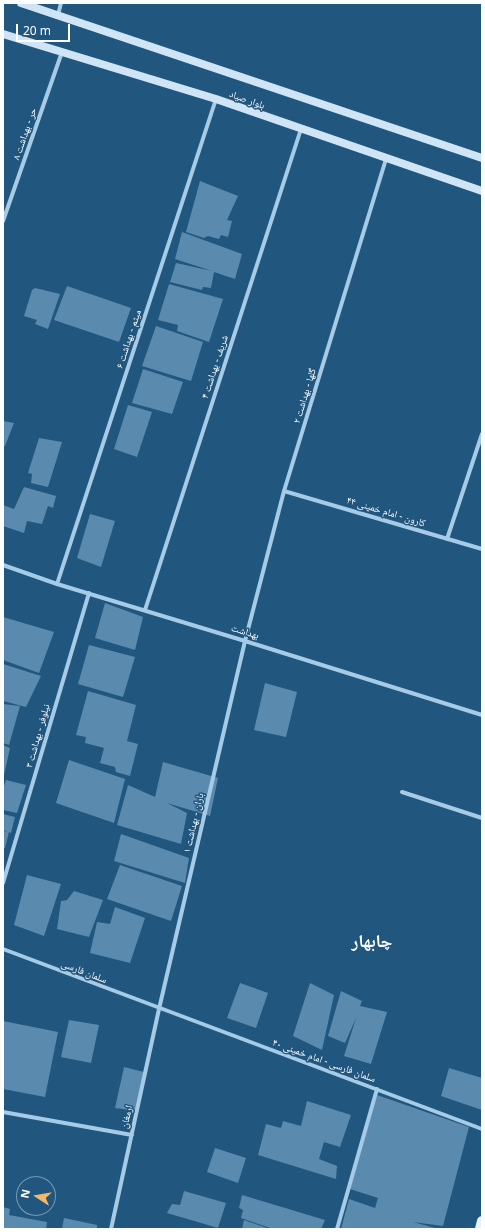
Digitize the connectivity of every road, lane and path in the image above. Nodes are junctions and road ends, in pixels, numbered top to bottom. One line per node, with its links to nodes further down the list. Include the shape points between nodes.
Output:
1 (21, 3): 3 (main road, بلوار صیاد)
2 (61, 3): 3 (street)
3 (58, 15): 9 (main road, بلوار صیاد)
4 (3, 34): 5 (main road, بلوار صیاد)
5 (62, 52): 6 (main road, بلوار صیاد); 11 (street, حر - بهداشت ۸)
6 (216, 99): 7 (main road, بلوار صیاد); 17 (street, میثم - بهداشت ۶)
7 (301, 129): 8 (main road, بلوار صیاد); 19 (street, شریف - بهداشت ۴)
8 (386, 158): 10 (main road, بلوار صیاد); 13 (street, گلها - بهداشت ۲)
9 (482, 158)
10 (482, 191)
11 (3, 221)
12 (482, 434): 14 (street)
13 (284, 490): 14 (street, کارون - امام خمینی ۴۴); 20 (street, گلها - بهداشت ۲)
14 (447, 539): 15 (street, کارون - امام خمینی ۴۴)
15 (482, 550)
16 (3, 565): 17 (street, بهداشت)
17 (57, 584): 18 (street, بهداشت)
18 (89, 592): 19 (street, بهداشت); 24 (street, نیلوفر - بهداشت ۳)
19 (145, 610): 20 (street, بهداشت)
20 (245, 641): 21 (street, بهداشت); 26 (street, باران - بهداشت ۱)
21 (482, 715)
22 (402, 792): 23 (street)
23 (482, 818)
24 (3, 883)
25 (3, 949): 26 (street, سلمان فارسی)
26 (159, 1009): 27 (street, سلمان فارسی - امام خمینی ۴۰); 30 (street, ارمغان)
27 (377, 1089): 29 (street, سلمان فارسی - امام خمینی ۴۰); 33 (street)
28 (3, 1112): 30 (street)
29 (482, 1129)
30 (132, 1135): 32 (street, ارمغان)
31 (482, 1221): 34 (main road)
32 (111, 1229)
33 (337, 1229)
34 (480, 1229)

